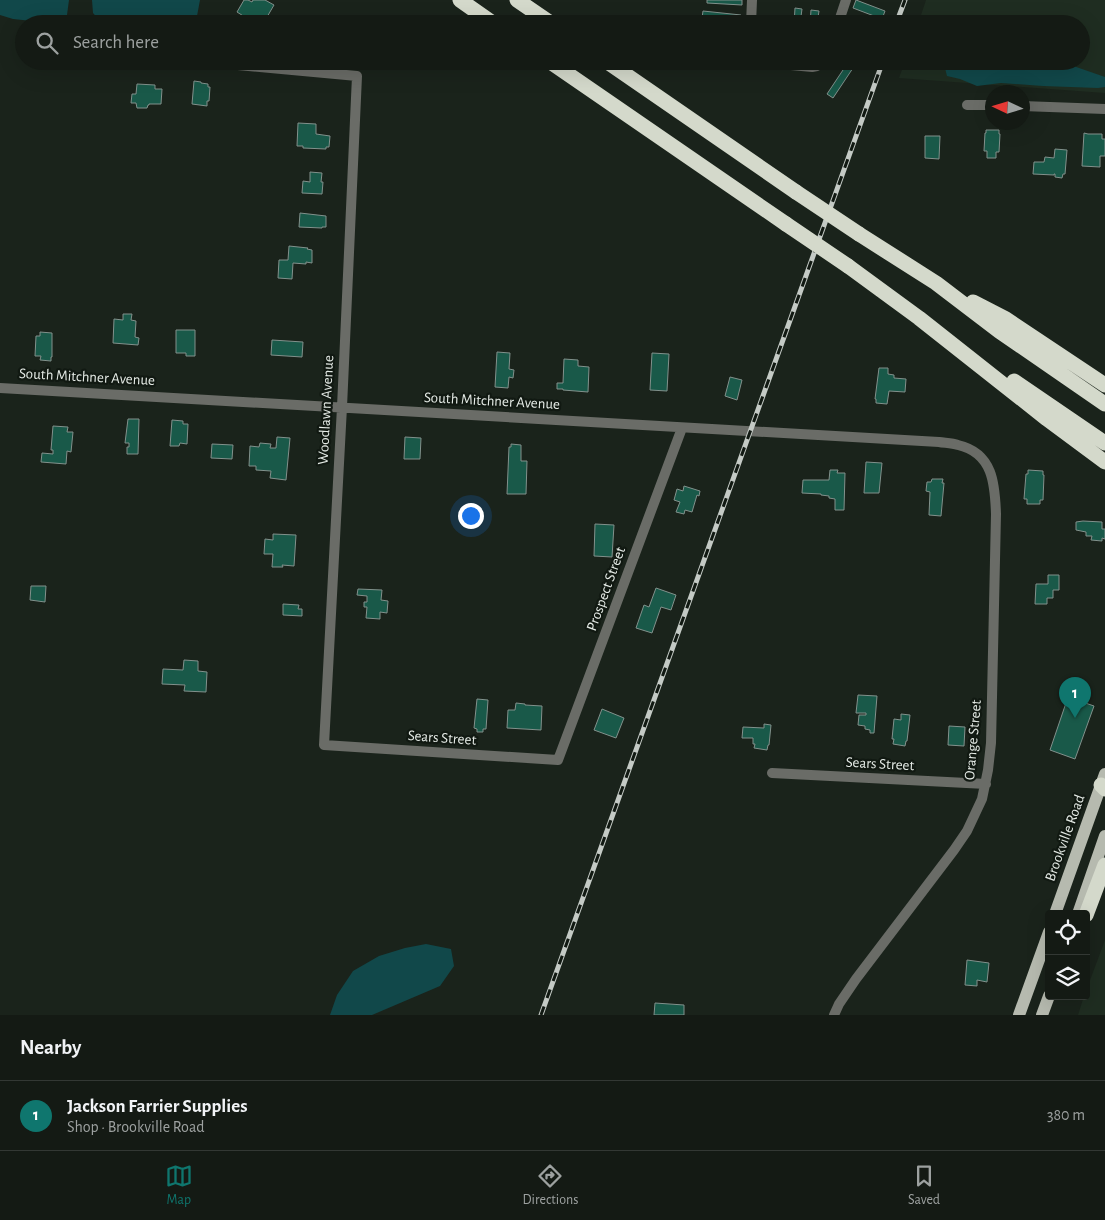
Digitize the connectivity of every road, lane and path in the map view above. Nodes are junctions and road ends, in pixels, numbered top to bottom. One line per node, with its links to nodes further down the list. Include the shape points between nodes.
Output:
1 (460, 0): 6 (highway)
2 (517, 0): 7 (highway)
3 (752, 0): 8 (street)
4 (838, 0): 5 (street)
5 (846, 0): 9 (street)
6 (481, 15)
7 (539, 15)
8 (751, 15)
9 (841, 15)
10 (292, 70): 22 (street, Woodlawn Avenue, via 357,76)
11 (561, 70): 18 (highway, bridge)
12 (619, 70): 17 (highway, bridge, via 796,192)
13 (967, 104): 14 (street)
14 (985, 105)
15 (1030, 106): 16 (street)
16 (1105, 109)
17 (936, 283): 19 (highway, via 1006,319); 21 (highway)
18 (919, 318): 24 (highway); 26 (highway)
19 (1105, 385)
20 (0, 388): 22 (street, South Mitchner Avenue)
21 (1105, 404)
22 (342, 407): 23 (street, South Mitchner Avenue); 27 (street, Woodlawn Avenue)
23 (682, 428): 25 (street, South Mitchner Avenue, via 939,442 959,445); 28 (street, Prospect Street)
24 (1105, 443)
25 (979, 455): 31 (street, Orange Street, via 986,462 996,493 991,744)
26 (1105, 462)
27 (324, 745): 28 (street, Sears Street)
28 (558, 760)
29 (772, 773): 31 (street, Sears Street)
30 (1104, 783): 34 (main road, Brookville Road)
31 (986, 784): 39 (street, Orange Street, via 967,831 856,979)
32 (1105, 836): 35 (main road)
33 (1105, 865): 36 (highway)
34 (1056, 910)
35 (1079, 910)
36 (1088, 910)
37 (1045, 943): 40 (main road)
38 (1048, 1000): 41 (main road)
39 (834, 1015)
40 (1019, 1015)
41 (1042, 1015)

